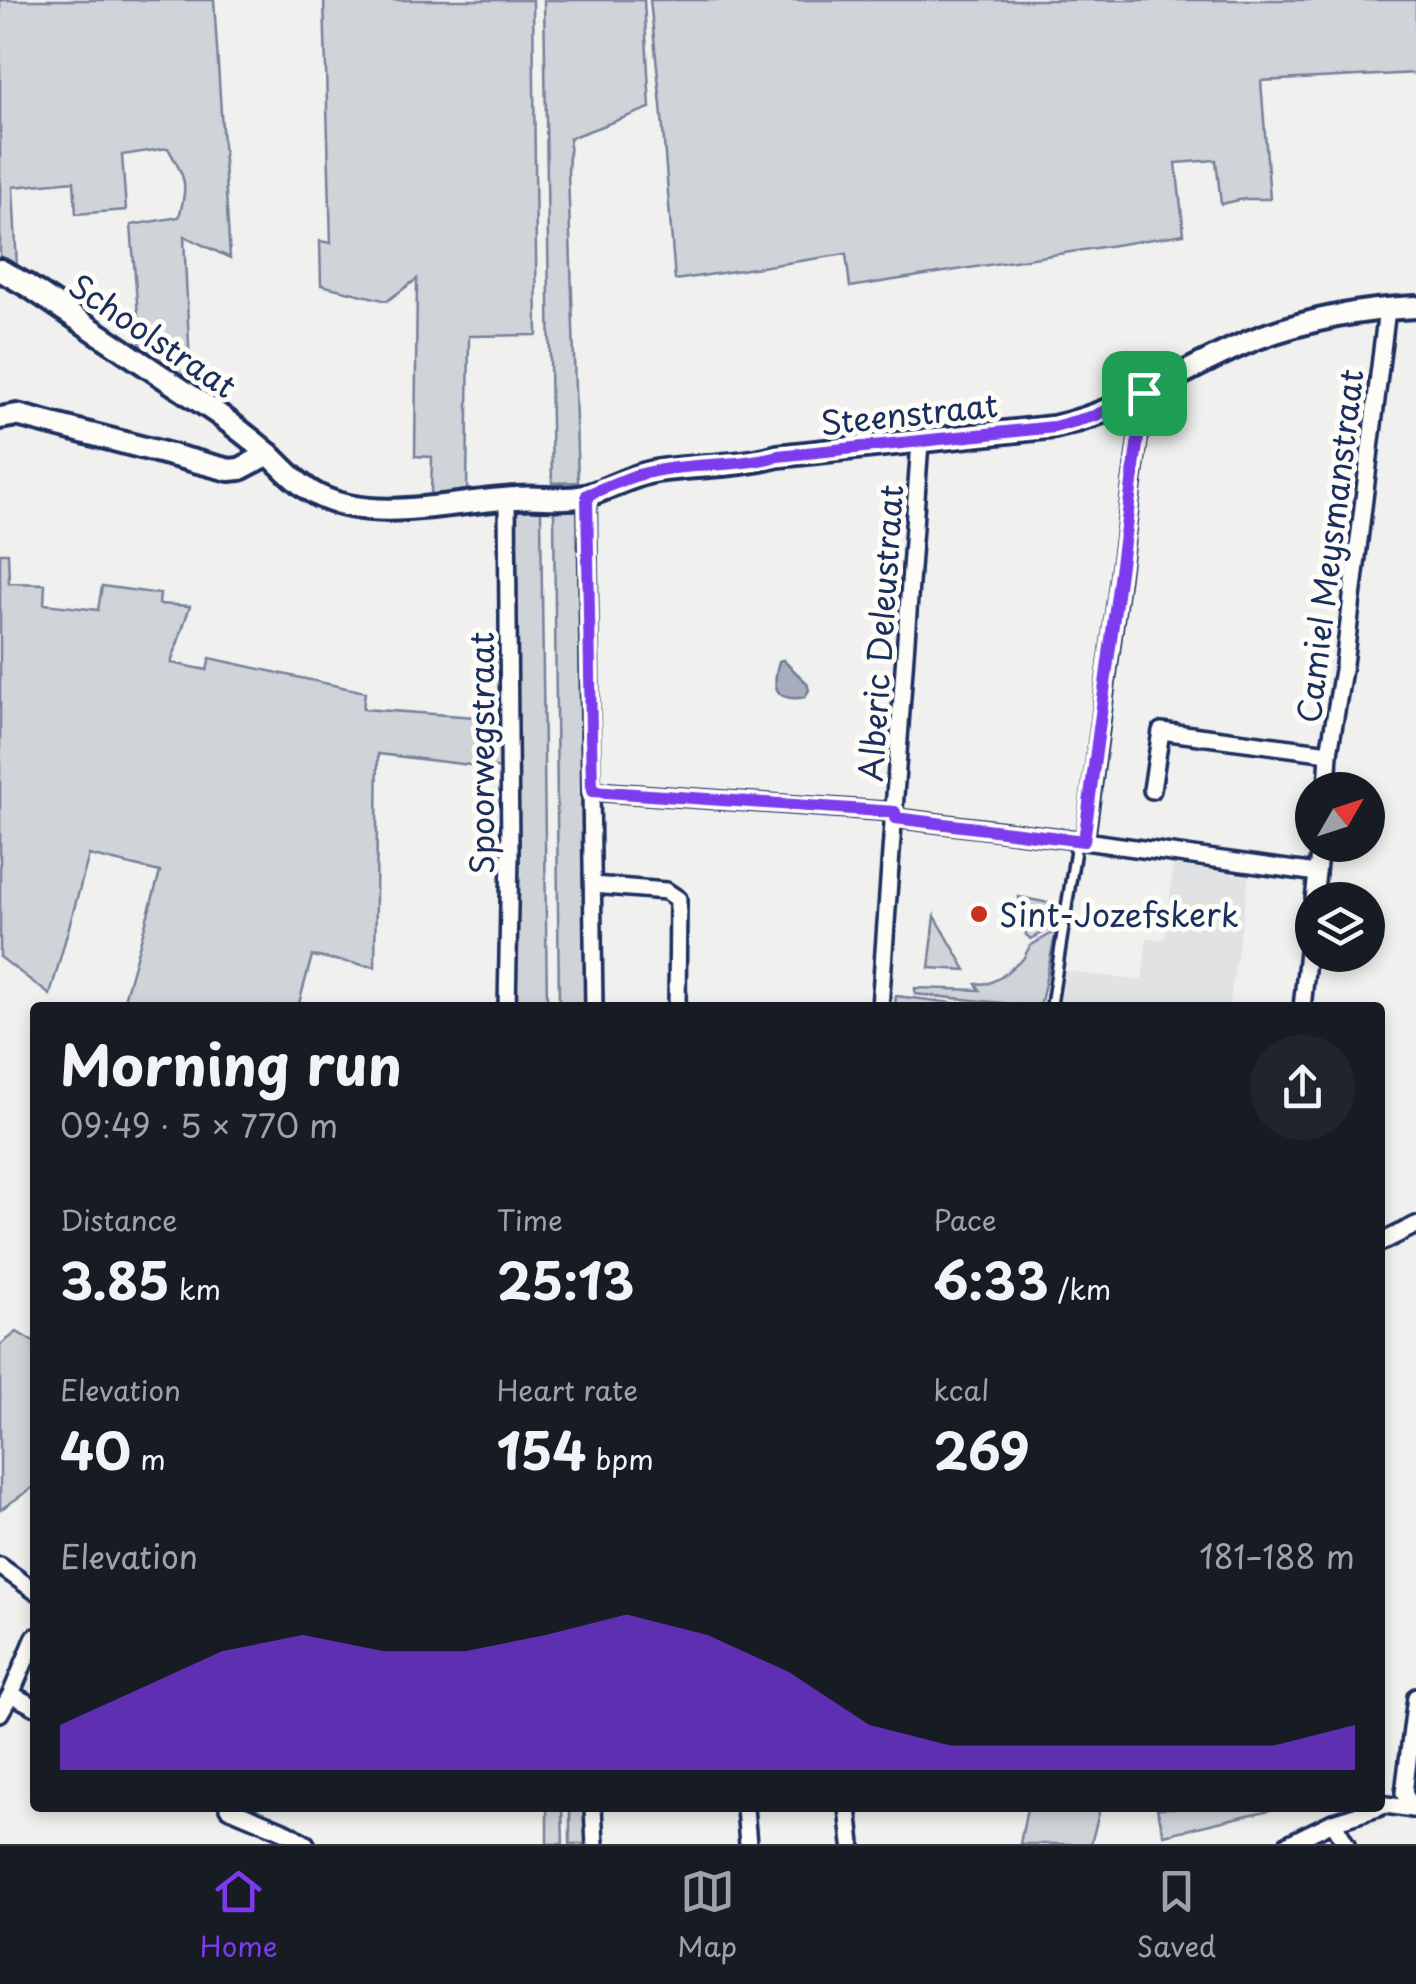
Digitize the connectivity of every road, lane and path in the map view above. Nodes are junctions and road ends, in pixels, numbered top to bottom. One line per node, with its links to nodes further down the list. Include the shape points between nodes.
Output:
1 (0, 270): 7 (street, Schoolstraat)
2 (1416, 307): 3 (street, Steenstraat)
3 (1388, 309): 4 (street, Steenstraat, via 1257,339); 10 (street, Camiel Meysmanstraat)
4 (1144, 393): 6 (street, Steenstraat, via 1074,423); 15 (street)
5 (0, 418): 7 (street, via 16,415 229,470)
6 (920, 442): 8 (street, Steenstraat, via 657,471); 14 (street, Alberic Deleustraat)
7 (268, 454): 9 (street, Steenstraat, via 300,484 336,502 396,508)
8 (583, 496): 9 (street, Steenstraat); 13 (street)
9 (511, 498): 21 (street, Spoorwegstraat)
10 (1330, 753): 11 (street, Camiel Meysmanstraat); 12 (street, via 1161,731)
11 (1328, 772)
12 (1152, 790)
13 (592, 791): 14 (street); 19 (street)
14 (895, 815): 15 (street); 24 (street, Alberic Deleustraat)
15 (1081, 840): 17 (street); 25 (lane)
16 (1318, 862): 17 (street)
17 (1317, 873): 18 (street)
18 (1316, 882)
19 (593, 885): 22 (street); 23 (street, via 666,891 678,899)
20 (1306, 972): 26 (street)
21 (507, 1002)
22 (594, 1002)
23 (677, 1002)
24 (880, 1002)
25 (1053, 1002)
26 (1303, 1002)
27 (1416, 1225): 28 (street)
28 (1385, 1240)
29 (0, 1566): 30 (street)
30 (30, 1588)
31 (30, 1649): 32 (street)
32 (11, 1694): 33 (street); 35 (street)
33 (30, 1704)
34 (1415, 1709): 37 (street, via 1404,1792)
35 (0, 1713)
36 (1385, 1805): 37 (street)
37 (1415, 1809)
38 (238, 1812): 44 (street)
39 (593, 1812): 45 (street)
40 (745, 1812): 46 (street)
41 (848, 1812): 47 (street)
42 (1364, 1812): 43 (street)
43 (1333, 1822): 48 (street); 49 (street)
44 (306, 1844)
45 (596, 1844)
46 (748, 1844)
47 (852, 1844)
48 (1288, 1844)
49 (1346, 1844)

